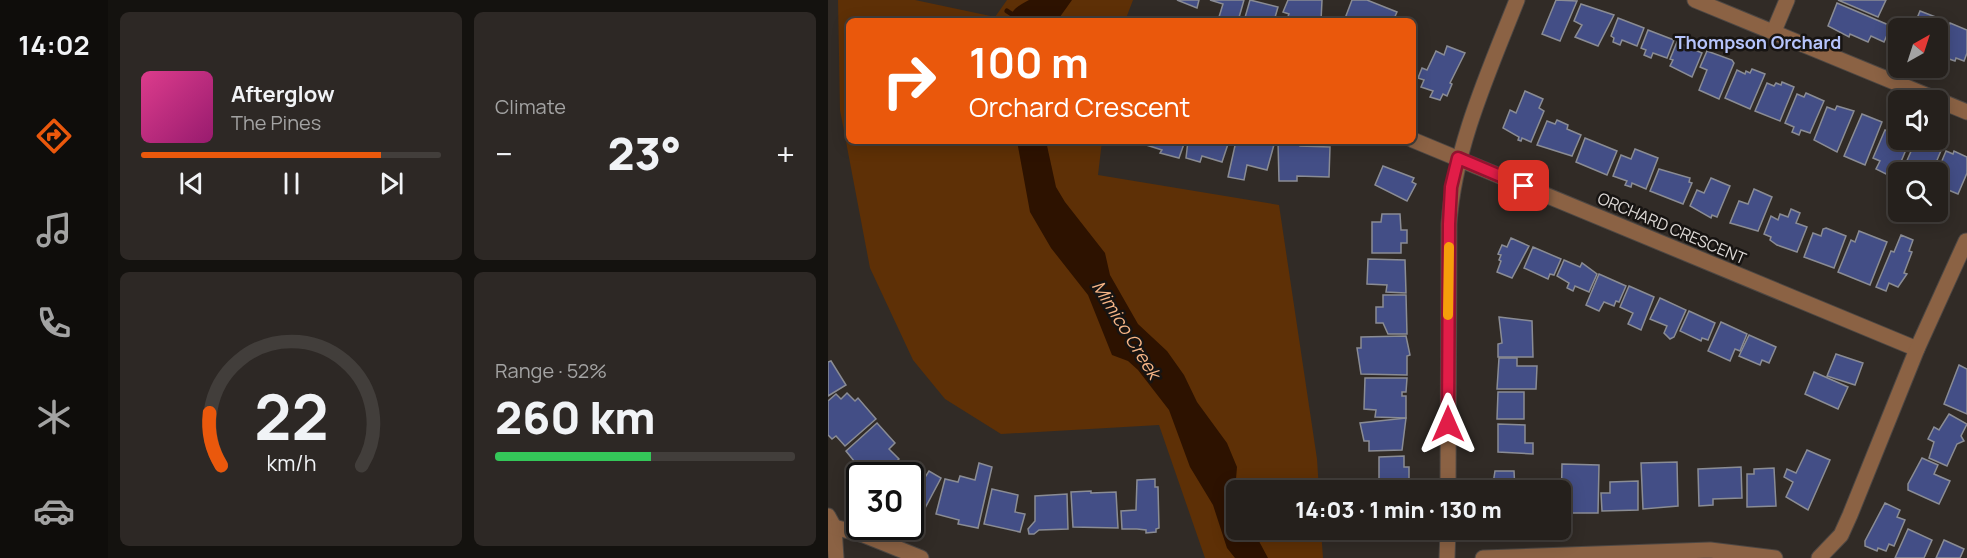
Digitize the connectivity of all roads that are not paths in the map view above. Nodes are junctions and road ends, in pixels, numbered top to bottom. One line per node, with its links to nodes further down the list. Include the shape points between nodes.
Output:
1 (1517, 0): 7 (street)
2 (1695, 0): 4 (street)
3 (1786, 0): 4 (street)
4 (1774, 31): 5 (street)
5 (1967, 112)
6 (1416, 141): 7 (street, ORCHARD CRESCENT)
7 (1458, 158): 9 (street, ORCHARD CRESCENT); 10 (street, via 1451,187 1449,224)
8 (1966, 241): 9 (street)
9 (1917, 349): 18 (street, via 1850,515 1840,535)
10 (1448, 480)
11 (831, 522): 13 (street); 14 (street)
12 (1448, 540): 15 (street)
13 (836, 558)
14 (921, 558)
15 (1447, 558)
16 (1483, 558): 17 (street, via 1710,550)
17 (1775, 558)
18 (1819, 558)

